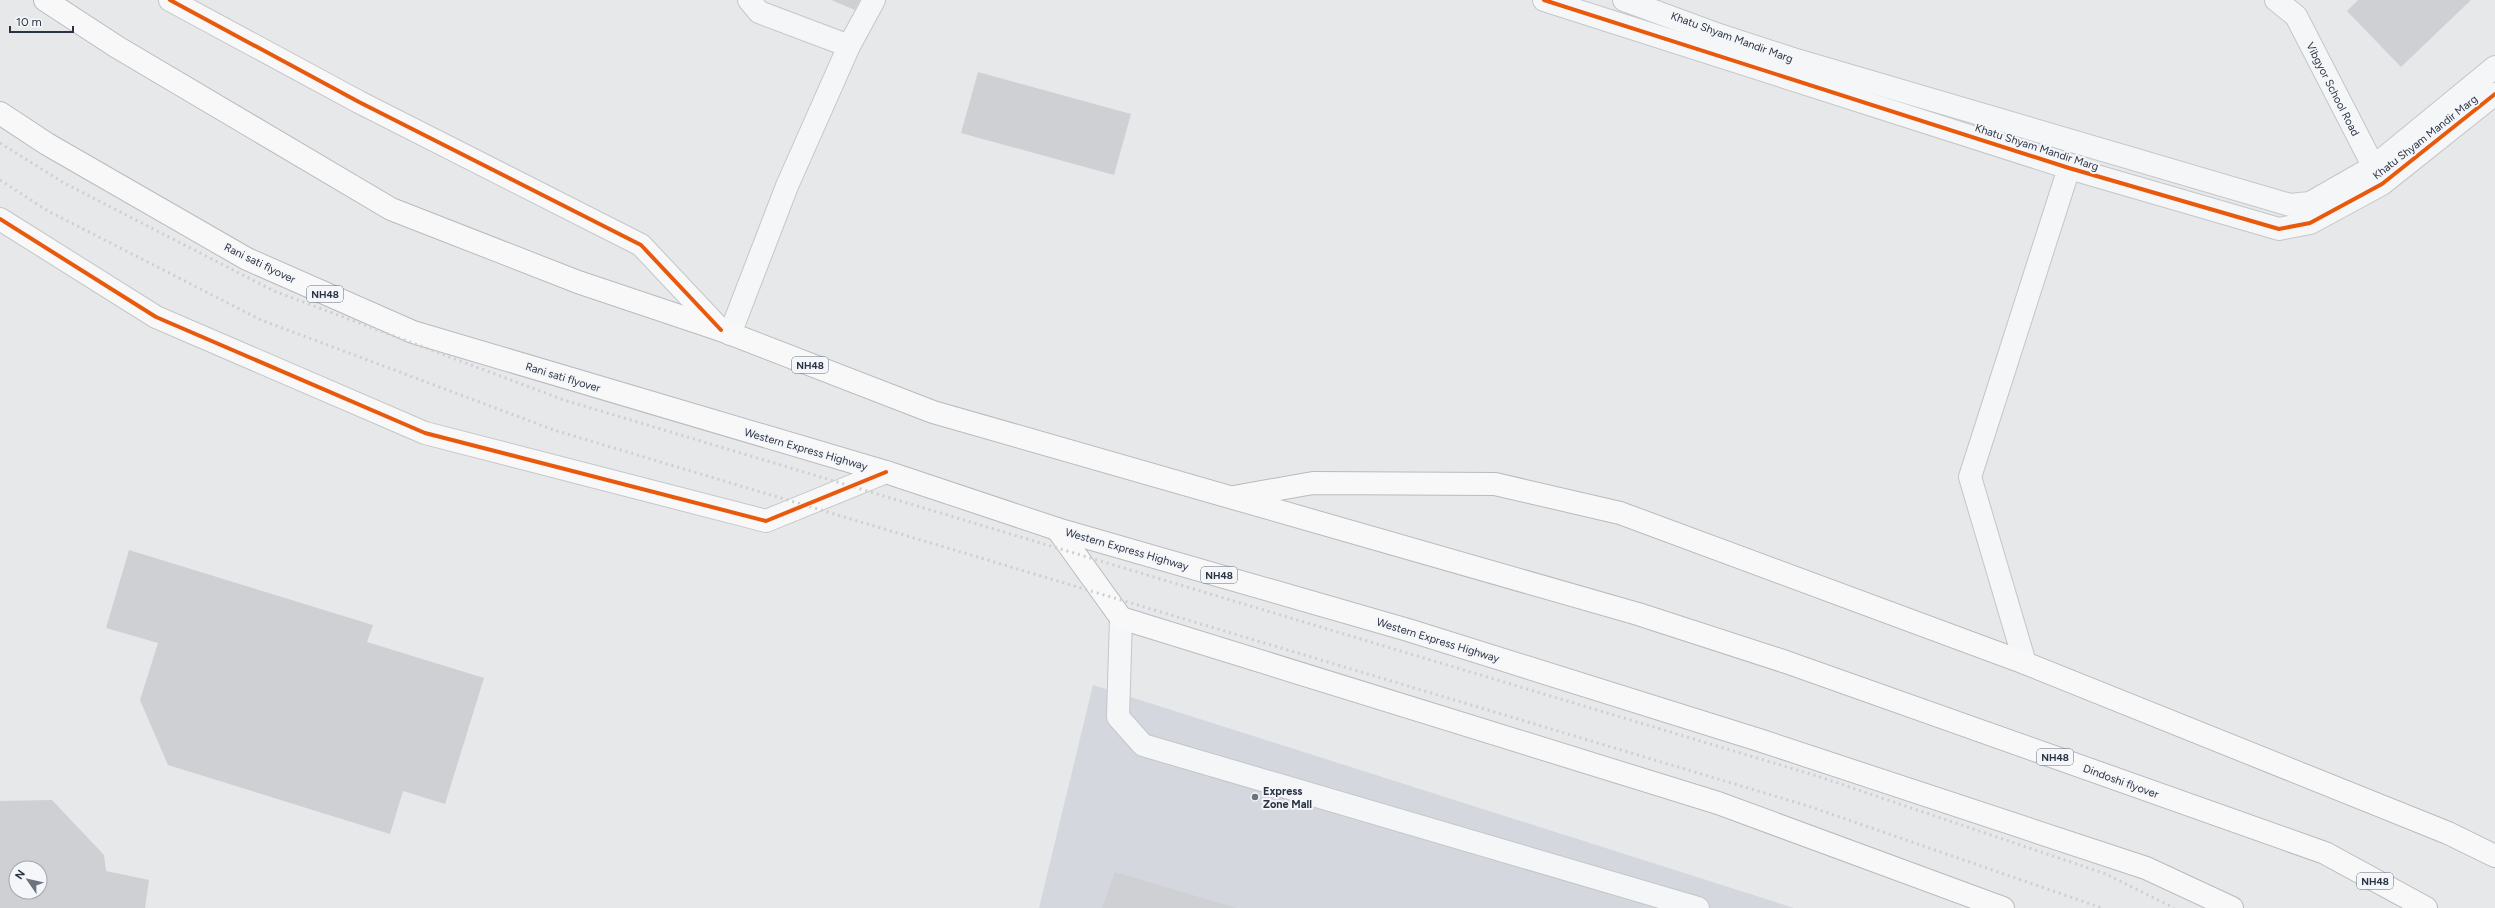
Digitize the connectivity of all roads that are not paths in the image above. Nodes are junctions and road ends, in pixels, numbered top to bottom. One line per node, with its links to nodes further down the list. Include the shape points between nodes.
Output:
1 (45, 0): 18 (main road, NH48, via 117,47 391,209 578,282)
2 (170, 0): 18 (main road, via 359,102 642,245)
3 (748, 0): 8 (street, via 759,12)
4 (874, 0): 8 (street)
5 (1544, 0): 10 (street, Khatu Shyam Mandir Marg)
6 (1624, 0): 10 (street, Khatu Shyam Mandir Marg, via 1719,35)
7 (2276, 0): 16 (street, Vibgyor School Road, via 2296,16)
8 (850, 46): 18 (street, via 787,186)
9 (2495, 67): 16 (street, Khatu Shyam Mandir Marg)
10 (1790, 69): 13 (street, Khatu Shyam Mandir Marg); 14 (street, Khatu Shyam Mandir Marg)
11 (2495, 94): 16 (street, Khatu Shyam Mandir Marg)
12 (0, 113): 19 (main road, Rani sati flyover / NH48, via 47,144 247,259 412,332)
13 (2024, 127): 14 (street); 16 (street, Khatu Shyam Mandir Marg, via 2290,205 2310,203)
14 (2016, 149): 15 (street, Khatu Shyam Mandir Marg)
15 (2069, 168): 16 (street, Khatu Shyam Mandir Marg, via 2279,229 2310,223); 24 (street, via 1970,477)
16 (2378, 175)
17 (0, 219): 20 (main road, via 156,317 424,433 766,521)
18 (726, 332): 21 (main road, NH48, via 933,412)
19 (678, 412): 20 (main road, Western Express Highway / NH48)
20 (886, 472): 22 (main road, Western Express Highway / NH48)
21 (1228, 498): 24 (main road, via 1313,483 1495,484 1620,513); 29 (main road, Dindoshi flyover / NH48, via 1638,614 1786,662 2324,853)
22 (1057, 529): 23 (main road); 28 (main road, Western Express Highway / NH48, via 1408,630 1759,740 2146,868)
23 (1121, 618): 26 (street, via 1118,717 1143,745); 27 (main road, via 1718,803)
24 (2026, 663): 25 (main road, via 2448,833)
25 (2495, 856)
26 (1698, 908)
27 (2003, 908)
28 (2232, 908)
29 (2426, 908)

